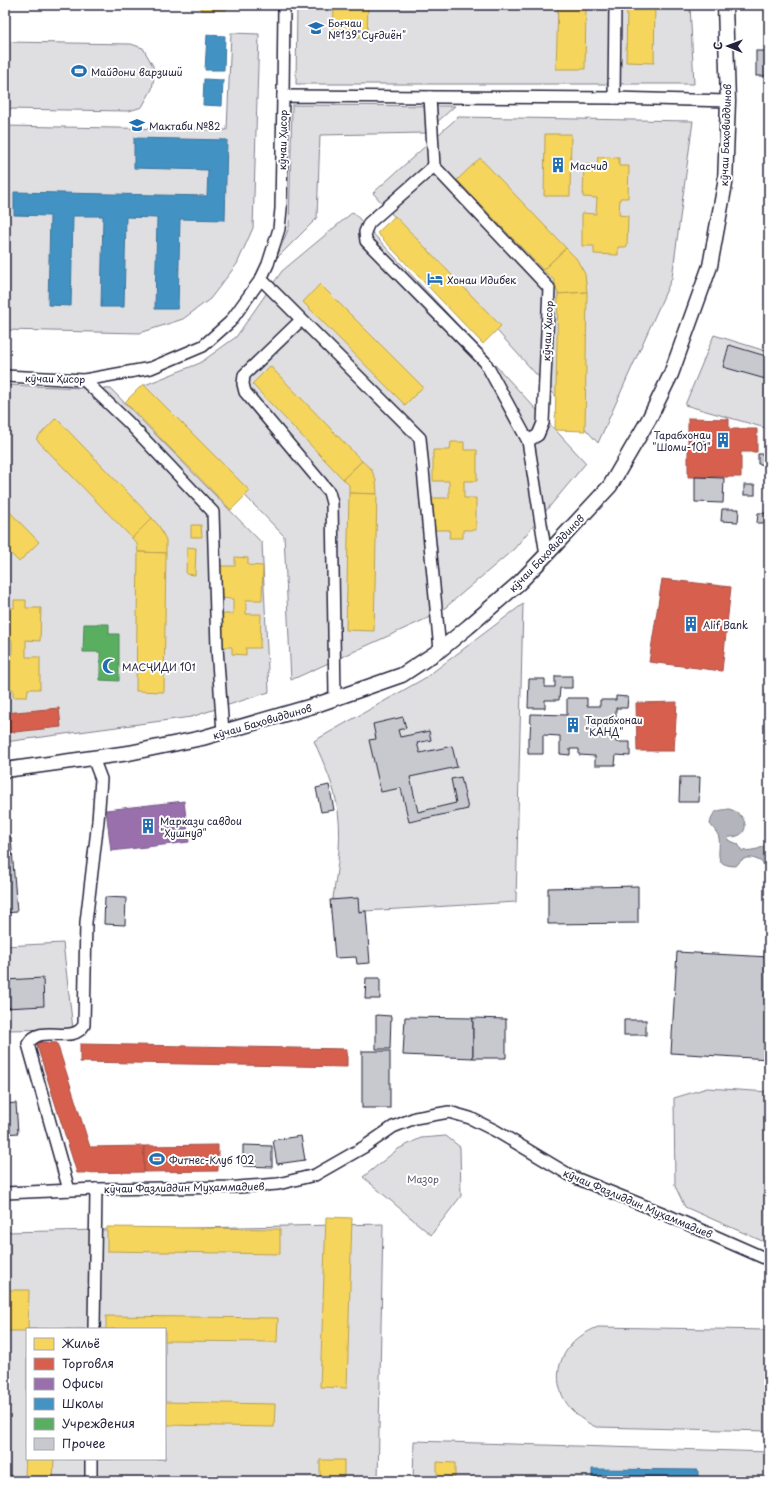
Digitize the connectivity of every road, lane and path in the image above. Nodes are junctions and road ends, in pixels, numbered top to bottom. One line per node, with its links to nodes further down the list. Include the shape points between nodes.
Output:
1 (284, 5): 4 (street)
2 (615, 5): 6 (street)
3 (725, 5): 7 (street, кӯчаи Баҳовиддинов)
4 (283, 96): 5 (street, кӯчаи Ҳисор); 9 (street, кӯчаи Ҳисор, via 282,209 279,229)
5 (430, 97): 6 (street, кӯчаи Ҳисор); 8 (street)
6 (614, 98): 7 (street, кӯчаи Ҳисор)
7 (728, 101): 14 (street, кӯчаи Баҳовиддинов, via 725,184 710,266 671,374 649,419 610,486)
8 (434, 166): 13 (street, кӯчаи Ҳисор, via 549,288 543,423 538,435); 13 (street, via 368,222 366,241 485,362)
9 (261, 279): 10 (street); 12 (street, кӯчаи Ҳисор, via 230,322 203,346 151,368)
10 (302, 320): 15 (street, via 420,438); 16 (street, via 244,375 243,384 245,392 328,492 332,503)
11 (5, 376): 12 (street, кӯчаи Ҳисор)
12 (84, 380): 17 (street, via 128,422 213,512 217,648)
13 (528, 441): 14 (street)
14 (546, 555): 15 (street, кӯчаи Баҳовиддинов, via 519,583)
15 (440, 650): 16 (street, кӯчаи Баҳовиддинов, via 402,675)
16 (335, 697): 17 (street, кӯчаи Баҳовиддинов)
17 (223, 732): 18 (street, кӯчаи Баҳовиддинов, via 129,753)
18 (93, 758): 20 (street, кӯчаи Баҳовиддинов); 24 (street, via 101,779 86,922 84,1025 75,1034 38,1034 31,1038 28,1044)
19 (5, 764): 20 (street)
20 (27, 766): 21 (street, кӯчаи Баҳовиддинов); 22 (street)
21 (5, 770)
22 (5, 776)
23 (96, 1189): 24 (street, кӯчаи Фазлиддин Муҳаммадиев); 26 (street, кӯчаи Фазлиддин Муҳаммадиев, via 278,1184 315,1175 393,1127 415,1118 449,1112 470,1118 496,1131 573,1177); 27 (street)
24 (69, 1190): 25 (street, кӯчаи Фазлиддин Муҳаммадиев)
25 (5, 1192)
26 (769, 1260)
27 (94, 1328)
28 (92, 1460): 29 (street)
29 (91, 1481)

